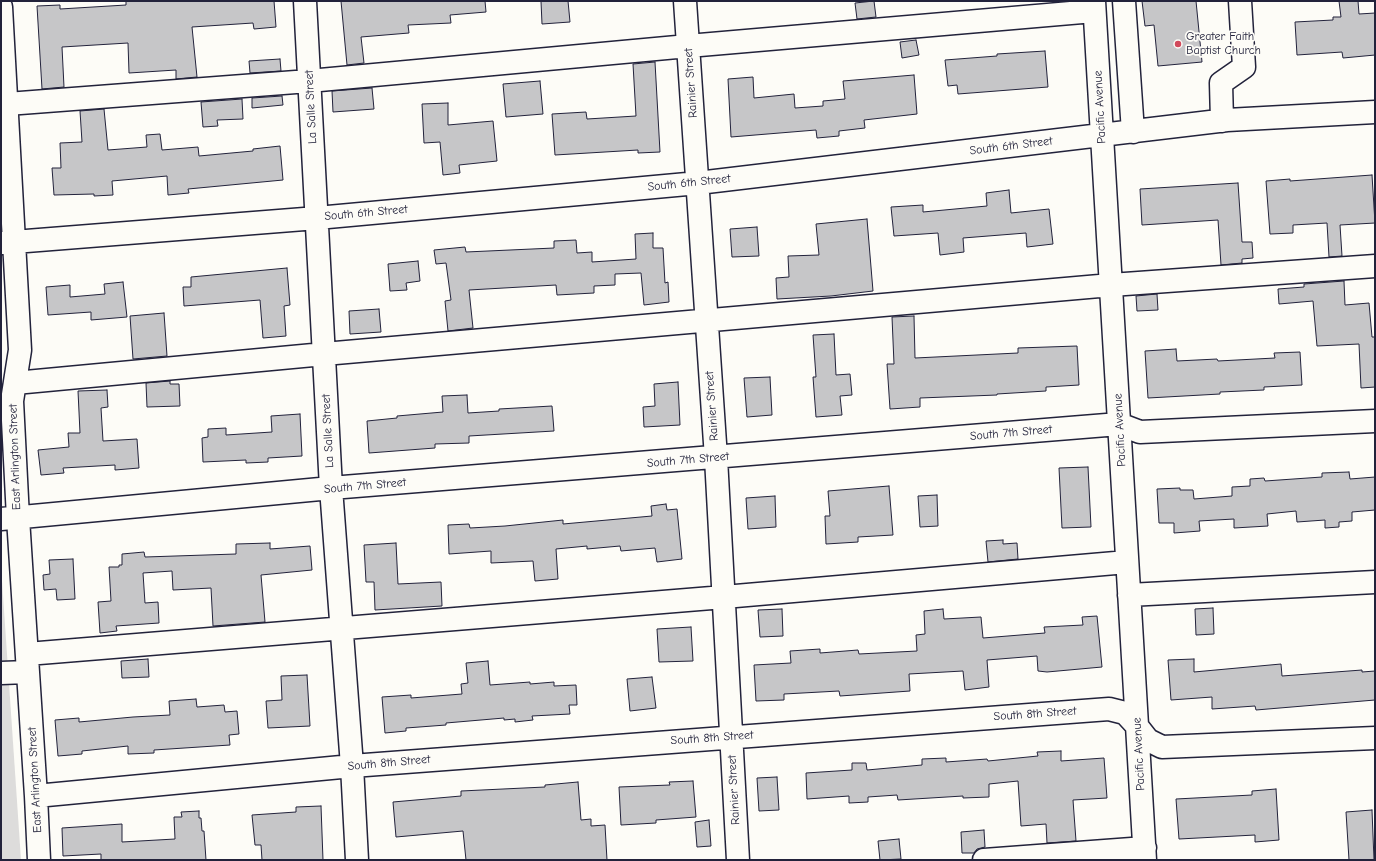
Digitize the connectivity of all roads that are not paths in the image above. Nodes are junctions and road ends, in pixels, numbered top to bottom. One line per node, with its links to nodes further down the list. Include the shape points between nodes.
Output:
1 (305, 1): 8 (street, La Salle Street)
2 (685, 1): 7 (street, Rainier Street)
3 (1124, 1): 12 (street)
4 (1240, 1): 11 (street, via 1244,67 1221,83)
5 (1, 6): 9 (street, East Arlington Street)
6 (1094, 6): 7 (street); 13 (street, Pacific Avenue)
7 (688, 46): 8 (street); 14 (street, Rainier Street)
8 (309, 81): 9 (street); 15 (street, La Salle Street)
9 (7, 104): 16 (street, East Arlington Street)
10 (1375, 112): 11 (street, South 6th Street)
11 (1222, 121): 12 (street, South 6th Street)
12 (1133, 132): 13 (street, South 6th Street)
13 (1102, 136): 14 (street, South 6th Street); 18 (street, Pacific Avenue)
14 (698, 183): 15 (street, South 6th Street); 20 (street, Rainier Street)
15 (317, 218): 16 (street, South 6th Street); 21 (street, La Salle Street)
16 (8, 243): 19 (street, East Arlington Street)
17 (1375, 266): 18 (street)
18 (1111, 285): 20 (street); 24 (street, Pacific Avenue)
19 (9, 294): 22 (street, East Arlington Street, via 20,350)
20 (707, 321): 21 (street); 25 (street, Rainier Street)
21 (324, 354): 22 (street); 26 (street, La Salle Street)
22 (15, 383): 27 (street, East Arlington Street, via 12,401)
23 (1375, 421): 24 (street, South 7th Street, via 1140,432)
24 (1119, 424): 25 (street, South 7th Street); 28 (street, Pacific Avenue)
25 (716, 458): 26 (street, South 7th Street); 31 (street, Rainier Street)
26 (331, 488): 27 (street, South 7th Street); 32 (street, La Salle Street)
27 (9, 519): 33 (street, East Arlington Street)
28 (1127, 562): 30 (street, Pacific Avenue); 31 (street)
29 (1375, 582): 30 (street)
30 (1129, 595): 35 (street, Pacific Avenue)
31 (724, 597): 32 (street); 36 (street, Rainier Street)
32 (342, 628): 33 (street); 38 (street, La Salle Street)
33 (27, 663): 34 (street); 39 (street, East Arlington Street)
34 (1, 674)
35 (1137, 726): 36 (street, South 8th Street, via 1125,713 1109,708); 37 (street, South 8th Street, via 1148,740 1162,747); 40 (street, Pacific Avenue)
36 (731, 736): 38 (street, South 8th Street); 43 (street, Rainier Street)
37 (1375, 738)
38 (352, 766): 39 (street, South 8th Street); 42 (street, La Salle Street)
39 (36, 796): 41 (street, East Arlington Street)
40 (1145, 854): 44 (street)
41 (39, 860)
42 (357, 860)
43 (738, 860)
44 (984, 860)

